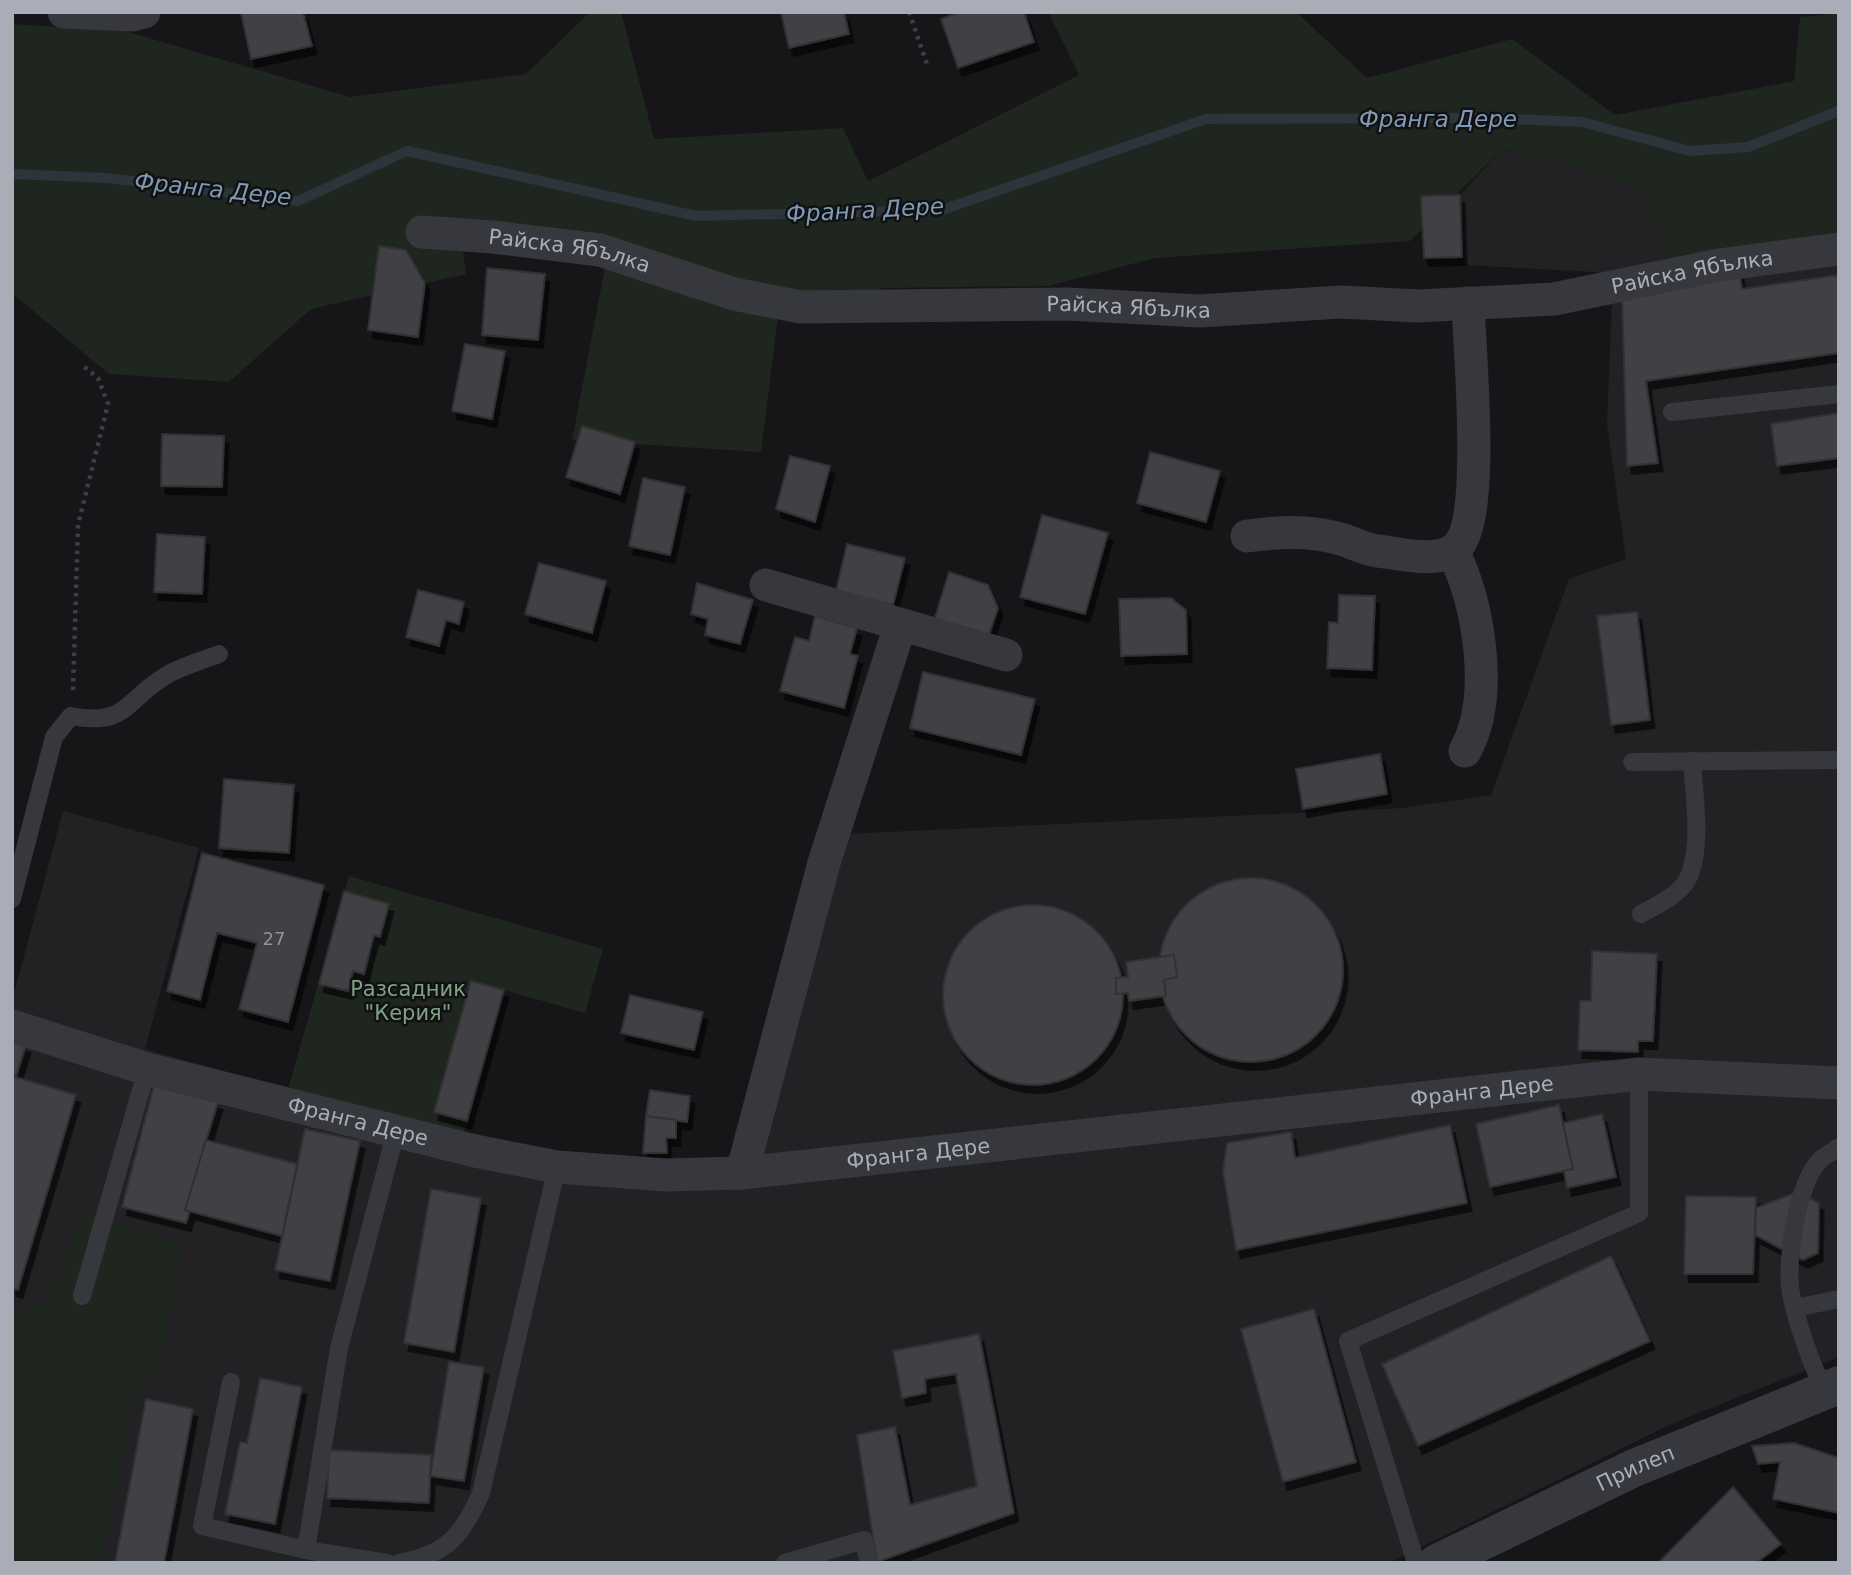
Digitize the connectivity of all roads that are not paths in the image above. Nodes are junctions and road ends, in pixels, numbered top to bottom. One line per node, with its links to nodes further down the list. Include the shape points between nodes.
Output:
1 (64, 12): 2 (street)
2 (144, 12)
3 (422, 232): 5 (street, Райска Ябълка, via 600,250 734,294 801,307 1068,304 1200,311 1341,302)
4 (1839, 249): 5 (street, Райска Ябълка, via 1719,265 1554,299)
5 (1468, 303): 9 (street, via 1474,476 1469,525)
6 (1839, 394): 7 (lane)
7 (1672, 412)
8 (1247, 536): 9 (street, via 1288,530 1337,538 1372,550 1422,556)
9 (1453, 551): 14 (street, via 1466,578 1478,626 1480,700 1475,733)
10 (766, 585): 11 (street)
11 (900, 626): 13 (street); 27 (street, via 824,863)
12 (219, 654): 18 (lane, via 167,675 117,716 93,720 71,716 54,737)
13 (1006, 654)
14 (1465, 751)
15 (1839, 760): 16 (lane)
16 (1692, 761): 17 (lane); 19 (lane, via 1696,834 1690,876 1670,898)
17 (1632, 762)
18 (12, 899)
19 (1641, 914)
20 (12, 1026): 21 (street, Франга Дере)
21 (147, 1069): 24 (street, Франга Дере); 28 (lane)
22 (1639, 1074): 23 (street, Франга Дере); 27 (street, Франга Дере); 38 (lane, via 1639,1213 1348,1341)
23 (1839, 1083)
24 (396, 1131): 26 (street, Франга Дере); 33 (lane, via 339,1348)
25 (1839, 1147): 30 (lane, via 1819,1161 1798,1206 1790,1246)
26 (557, 1167): 27 (street, Франга Дере, via 666,1175); 35 (lane, via 481,1493 468,1521 447,1546 424,1559)
27 (742, 1173)
28 (82, 1296)
29 (1839, 1299): 30 (lane)
30 (1795, 1308): 32 (lane, via 1804,1345)
31 (231, 1382): 33 (lane, via 202,1526)
32 (1831, 1388): 39 (street, Прилеп, via 1634,1468)
33 (306, 1550): 34 (lane)
34 (387, 1563)
35 (400, 1563)
36 (785, 1563): 37 (lane, via 864,1540)
37 (869, 1563)
38 (1416, 1563)
39 (1437, 1563)

